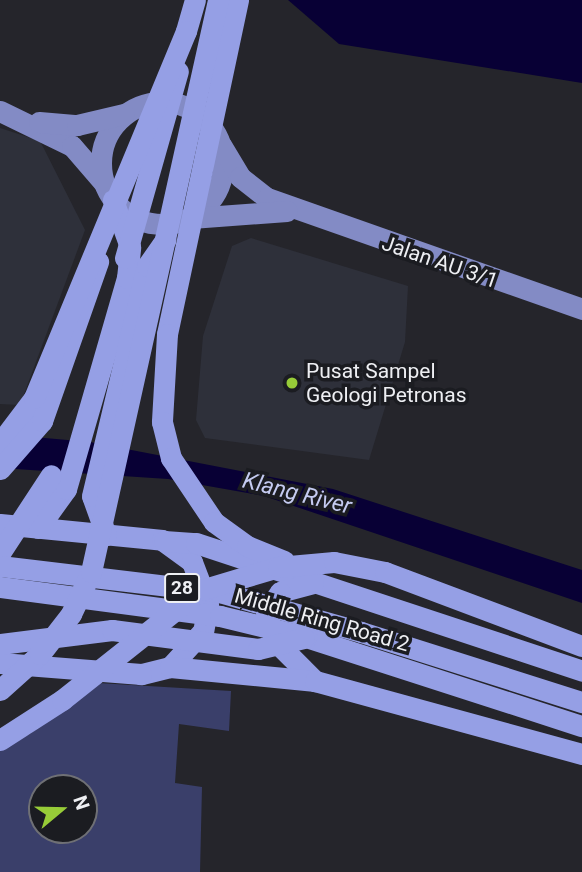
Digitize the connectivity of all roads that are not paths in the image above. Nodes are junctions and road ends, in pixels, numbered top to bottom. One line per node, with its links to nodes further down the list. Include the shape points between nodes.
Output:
1 (195, 0): 4 (highway)
2 (218, 0): 32 (highway, bridge, via 91,572 48,644)
3 (238, 0): 24 (highway, bridge, via 167,334 162,422 171,458 214,522 247,546)
4 (186, 31): 12 (highway, bridge); 20 (highway, bridge, via 169,113 71,436)
5 (0, 111): 7 (main road)
6 (125, 114): 7 (main road, via 78,125); 8 (main road, via 142,104 181,104 205,121); 9 (main road, via 103,146)
7 (23, 120): 9 (main road, via 72,146)
8 (221, 145): 10 (main road, Jalan AU 3/1, via 240,177); 11 (main road, via 221,179)
9 (109, 192): 11 (main road, via 140,220); 17 (highway, via 130,247 127,278 66,489)
10 (300, 212): 11 (main road, Jalan AU 3/1); 13 (main road, Jalan AU 3/1)
11 (187, 220): 18 (highway, via 147,266 92,496)
12 (107, 234): 14 (highway, bridge, via 80,276 34,398); 15 (highway, via 73,348 43,421)
13 (582, 309)
14 (0, 443)
15 (0, 469)
16 (0, 524): 17 (highway)
17 (38, 528): 18 (highway)
18 (106, 535): 19 (highway)
19 (162, 540): 22 (highway, via 196,543); 29 (highway, via 192,562 208,604 204,631)
20 (0, 553)
21 (0, 566): 33 (highway, Middle Ring Road 2 / 28, bridge, via 219,592)
22 (313, 583): 24 (highway); 31 (highway, via 280,592 266,612 275,641)
23 (0, 587): 25 (highway, Middle Ring Road 2 / 28, bridge, via 220,616)
24 (376, 602): 30 (highway)
25 (306, 637): 26 (highway, bridge, via 258,649 113,630); 34 (highway, Middle Ring Road 2 / 28)
26 (0, 644)
27 (582, 646): 35 (highway, bridge, via 385,572 334,562 278,567 201,590 62,700)
28 (0, 663): 29 (highway, via 141,674)
29 (170, 667): 31 (highway)
30 (582, 671)
31 (315, 681): 36 (highway)
32 (0, 690)
33 (582, 702)
34 (582, 726)
35 (0, 740)
36 (582, 754)

